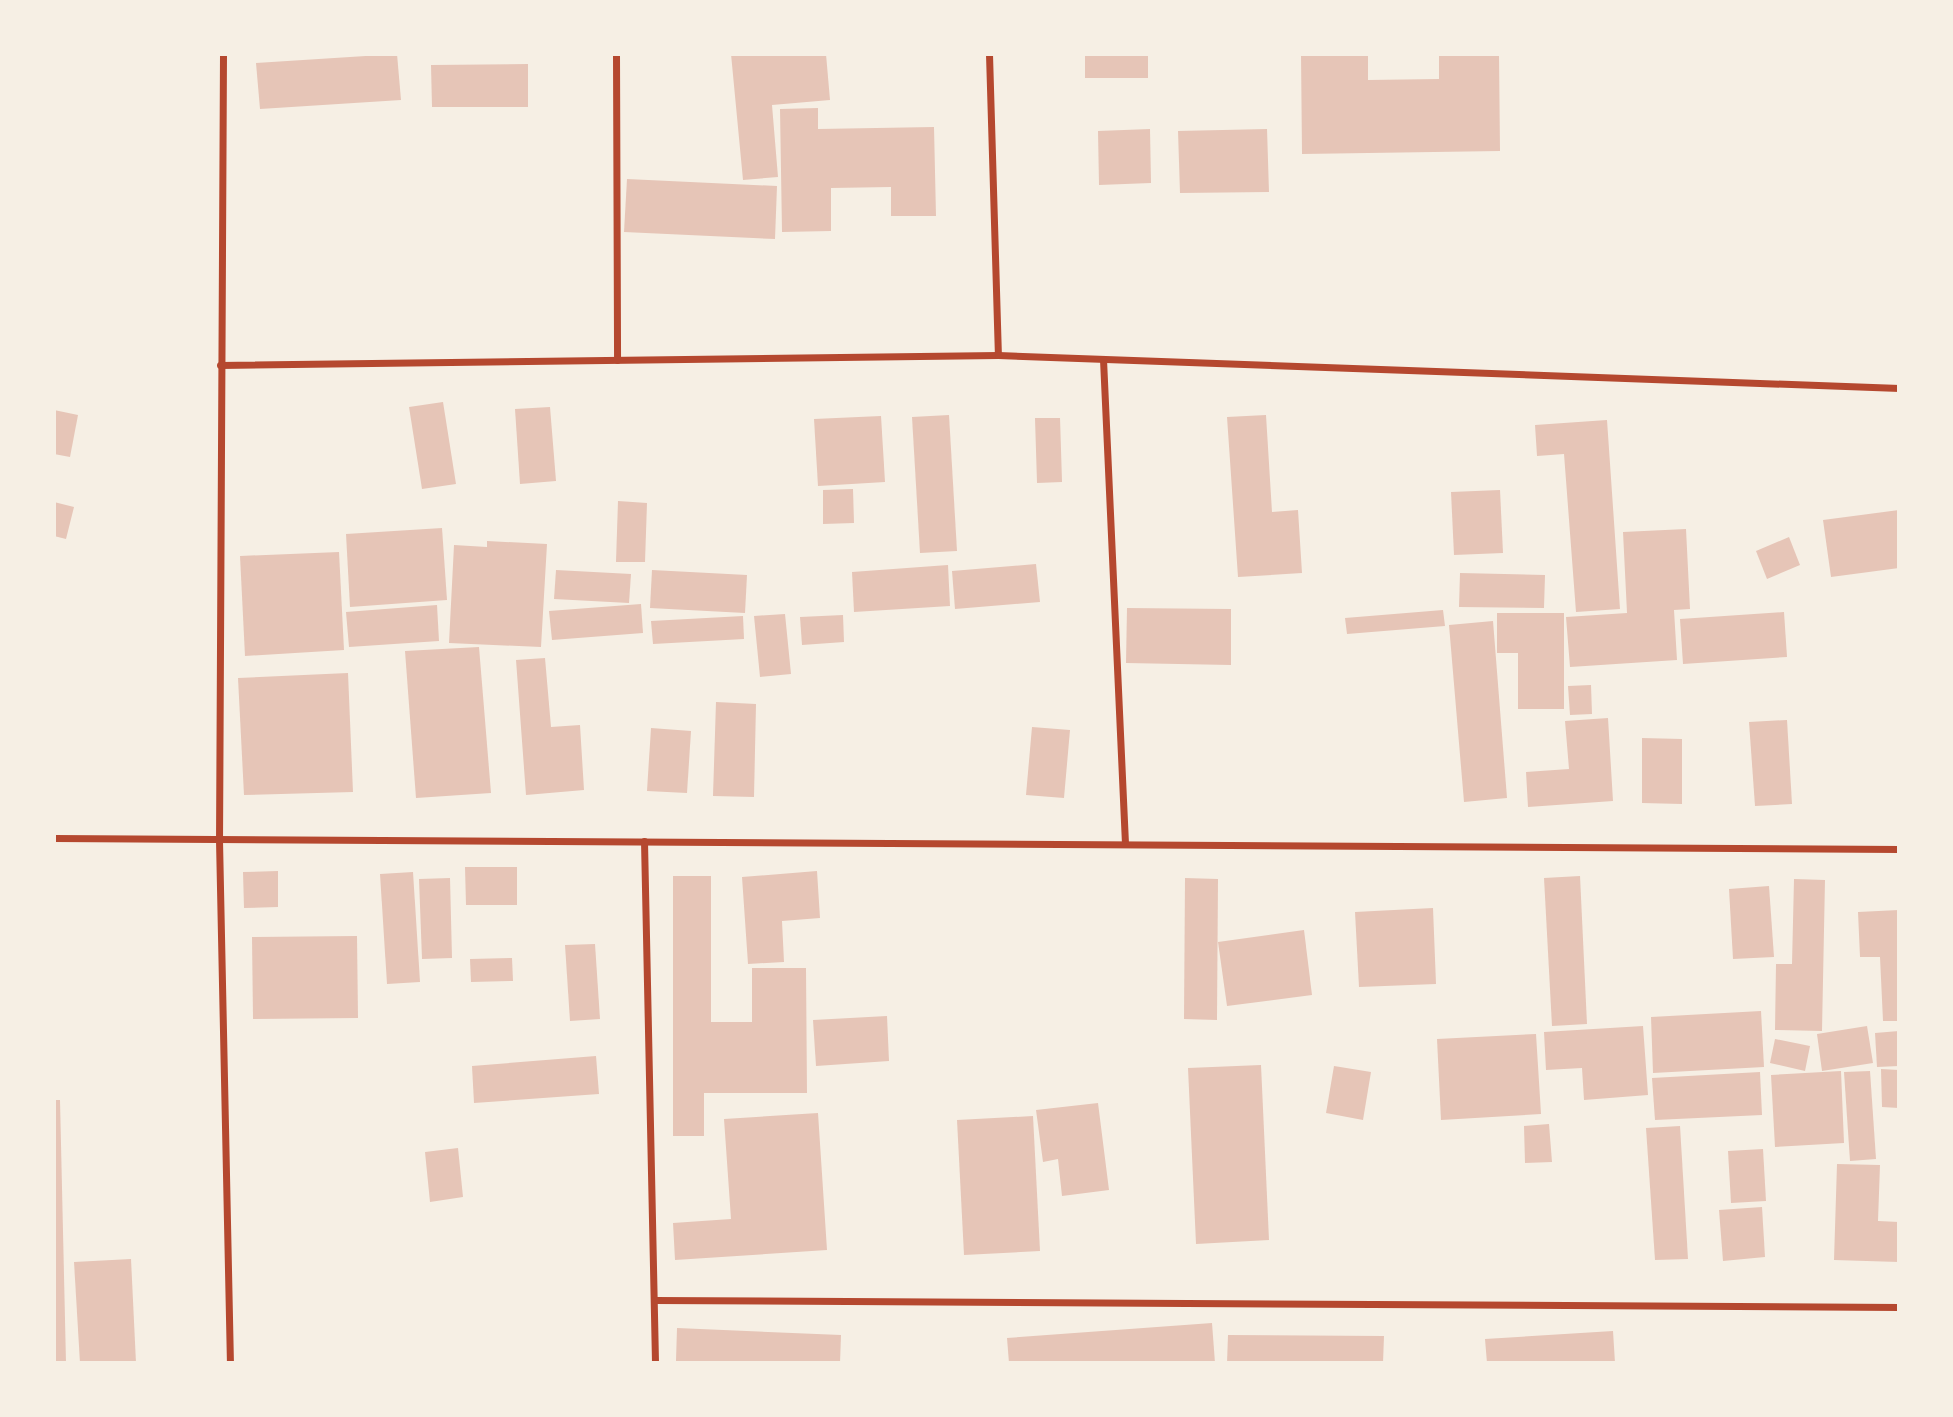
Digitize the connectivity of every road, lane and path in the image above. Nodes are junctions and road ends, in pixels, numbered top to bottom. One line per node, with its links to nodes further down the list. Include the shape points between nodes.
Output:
1 (223, 54): 7 (street)
2 (616, 54): 6 (street)
3 (989, 54): 4 (street)
4 (998, 355): 5 (street); 6 (street)
5 (1103, 359): 8 (street); 12 (street)
6 (617, 360): 7 (street)
7 (220, 365): 10 (street)
8 (1899, 388)
9 (54, 838): 10 (street)
10 (219, 840): 11 (street); 16 (street)
11 (644, 841): 12 (street); 14 (street)
12 (1125, 842): 13 (street)
13 (1899, 849)
14 (654, 1300): 15 (street); 17 (street)
15 (1899, 1307)
16 (230, 1363)
17 (655, 1363)

